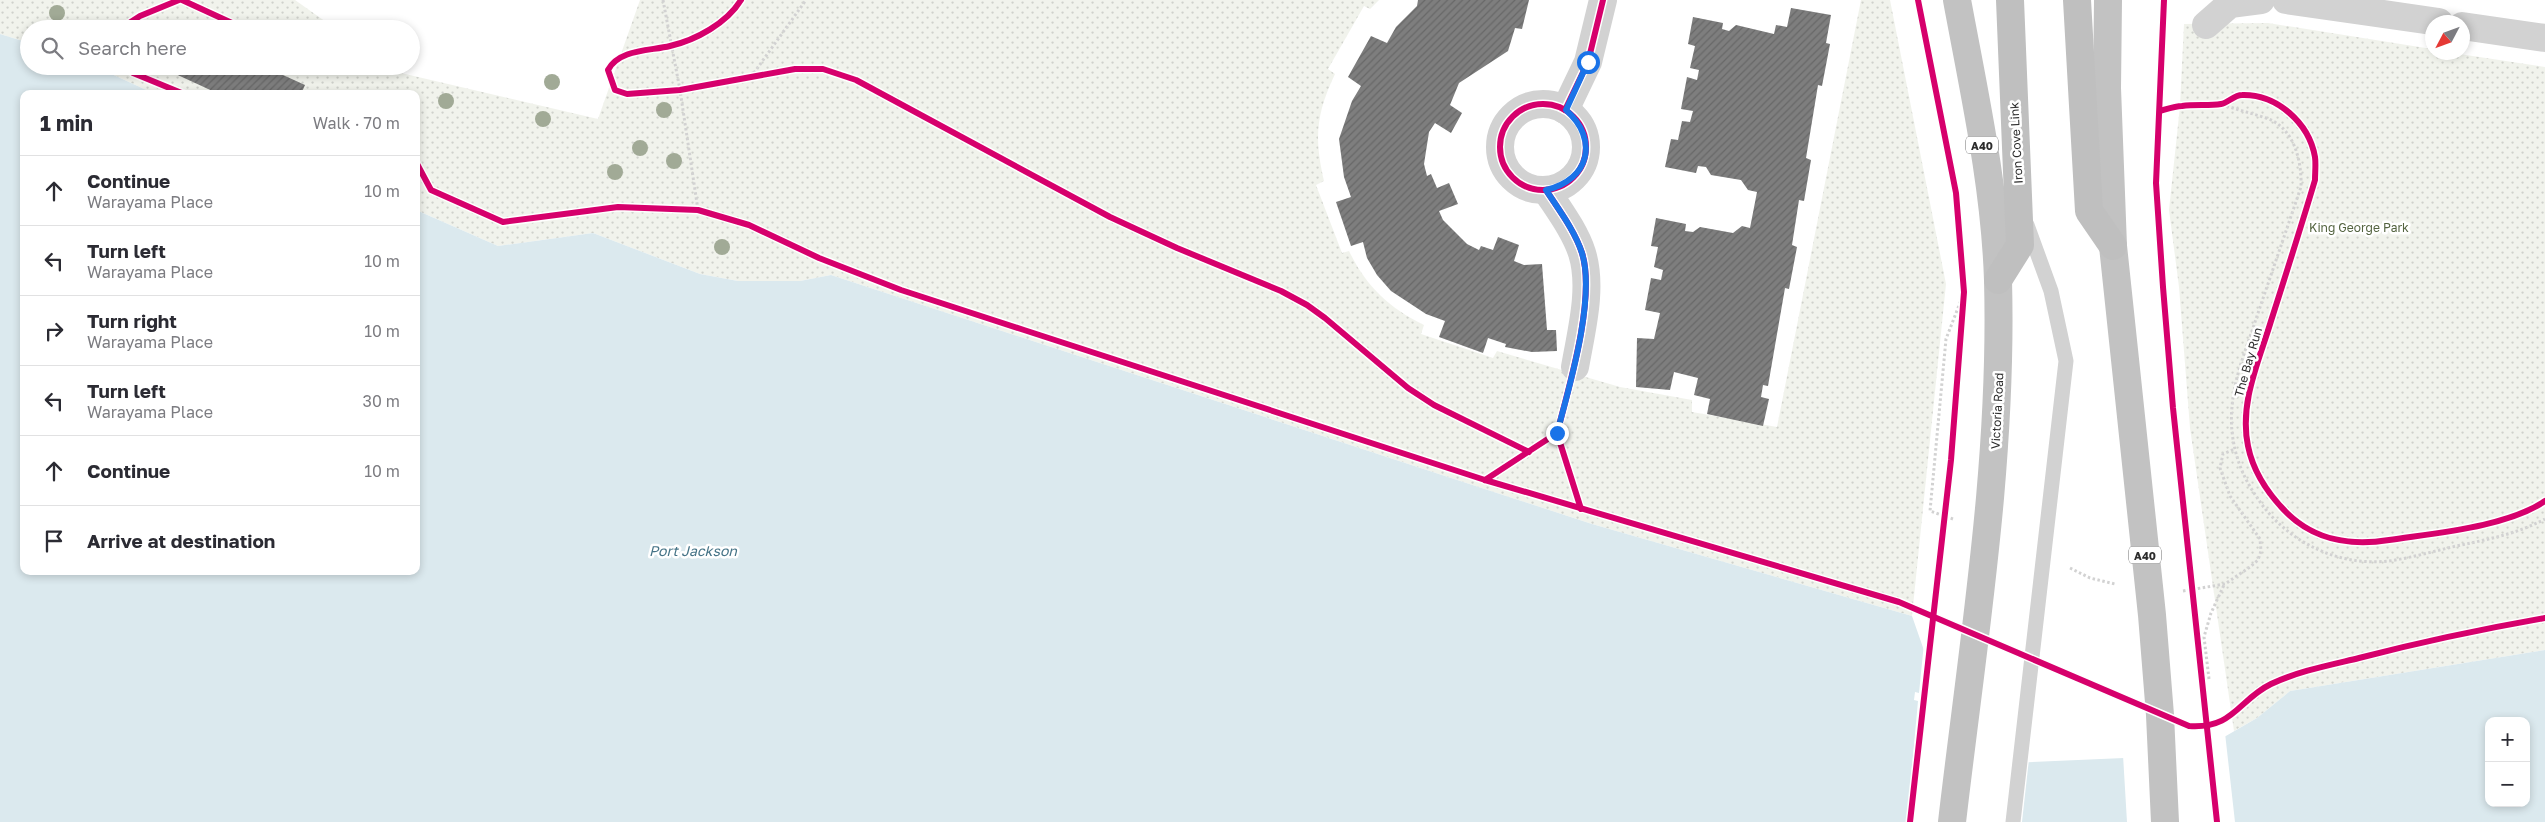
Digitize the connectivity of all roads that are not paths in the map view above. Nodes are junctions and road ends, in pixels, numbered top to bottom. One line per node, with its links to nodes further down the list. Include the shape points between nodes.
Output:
1 (1603, 0): 12 (street, via 1588,62)
2 (1957, 0): 16 (highway, Victoria Road / A40, via 1992,213)
3 (2010, 0): 14 (highway, Iron Cove Link)
4 (2077, 0): 15 (highway, via 2089,211)
5 (2108, 0): 15 (highway, A40, via 2107,88)
6 (2261, 0): 9 (street, via 2230,4)
7 (2286, 0): 8 (street)
8 (2425, 20)
9 (2206, 25)
10 (2470, 27): 11 (street)
11 (2545, 38)
12 (1566, 110): 13 (street, via 1583,130 1585,157 1571,180); 13 (street, via 1552,105 1523,109 1503,130 1500,144 1508,172 1532,189)
13 (1546, 190): 17 (street, via 1582,254 1586,285)
14 (2019, 204): 16 (highway, Iron Cove Link, via 2020,245); 19 (lane, via 2051,292 2066,361)
15 (2113, 246): 20 (highway, A40, via 2152,615)
16 (1998, 286): 18 (highway, Victoria Road / A40, via 1999,388 1992,488)
17 (1575, 367)
18 (1952, 822)
19 (2013, 822)
20 (2165, 822)

